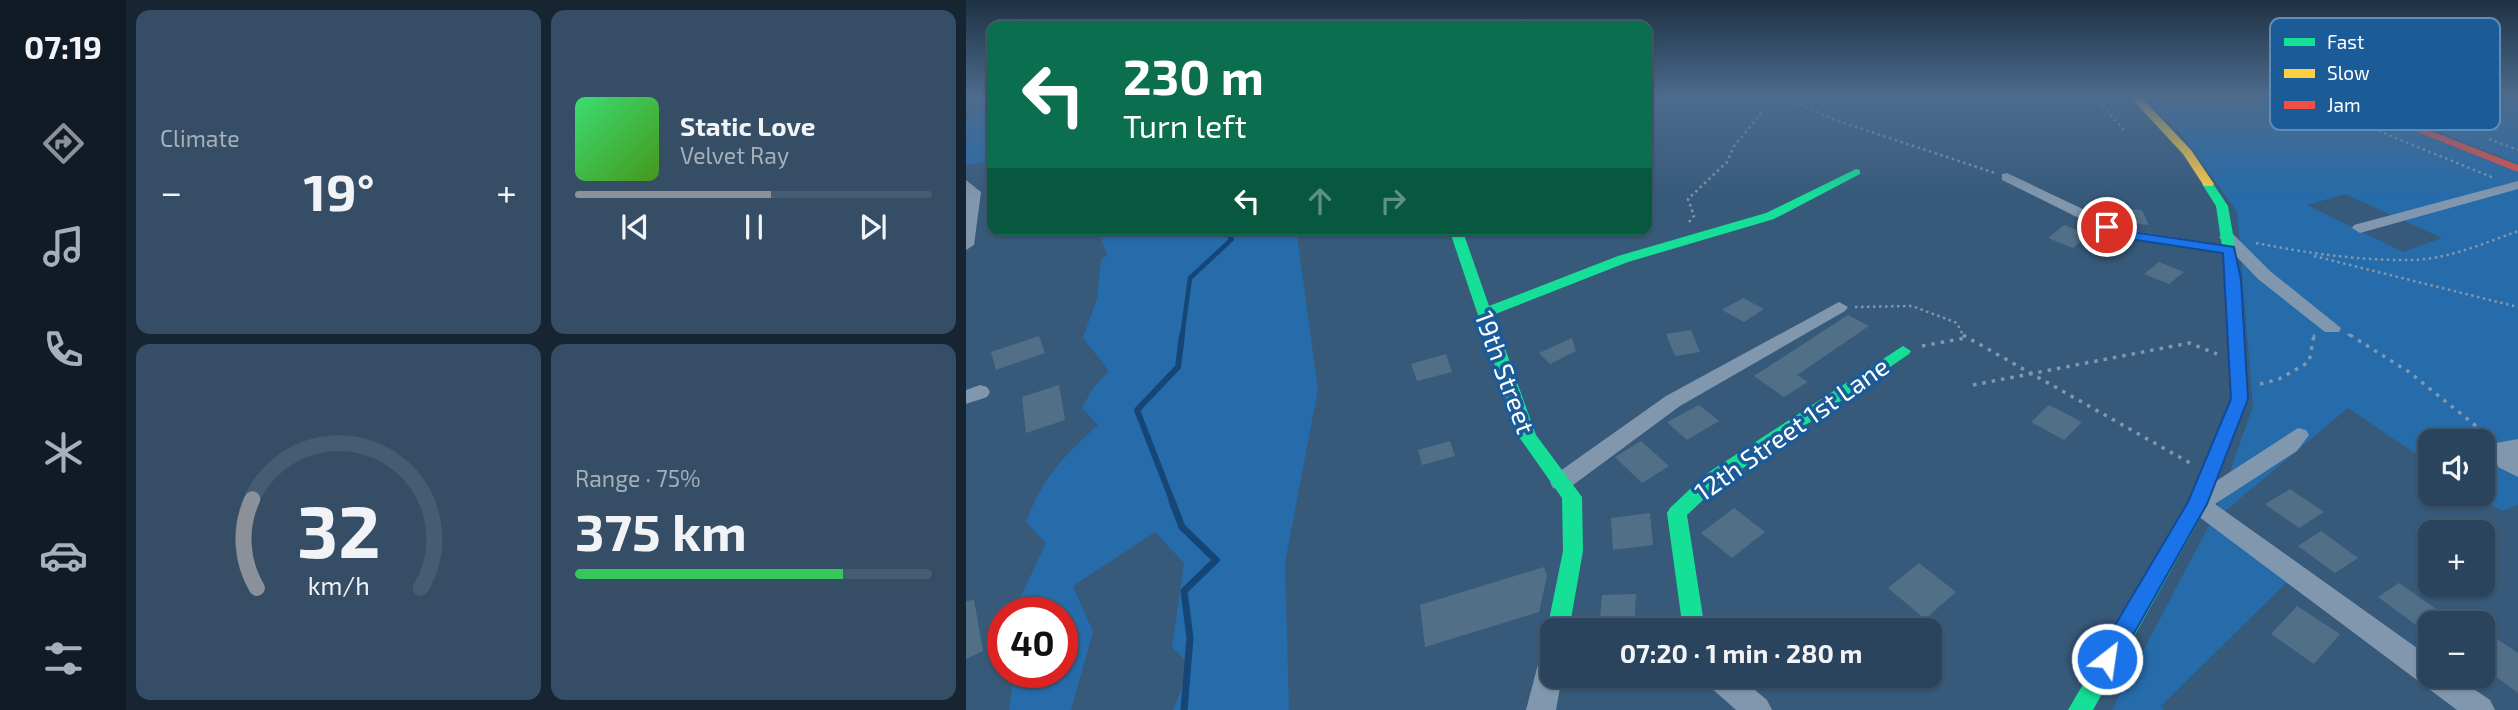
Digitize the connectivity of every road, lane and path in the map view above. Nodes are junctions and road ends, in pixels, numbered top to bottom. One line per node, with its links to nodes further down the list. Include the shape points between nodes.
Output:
1 (1747, 130): 11 (path, via 1727,162 1688,199 1694,216)
2 (1866, 130): 8 (path)
3 (2166, 130): 15 (street, via 2187,152 2222,206)
4 (2377, 130): 10 (path)
5 (2419, 130): 6 (street)
6 (2518, 169)
7 (1856, 173): 20 (street, via 1770,216 1623,258)
8 (2007, 177): 15 (street, via 2123,234)
9 (966, 184): 16 (street, via 974,192)
10 (2516, 186): 12 (street)
11 (1687, 223)
12 (2360, 228)
13 (2518, 231): 17 (path, via 2468,249 2415,260)
14 (1457, 235): 20 (street, 19th Street)
15 (2228, 243): 17 (path); 21 (street); 24 (street)
16 (966, 245)
17 (2301, 253): 19 (path)
18 (1839, 307): 22 (path, via 1912,306 1957,323); 32 (street, via 1673,401)
19 (2518, 307)
20 (1484, 313): 32 (street, 19th Street, via 1528,437)
21 (2332, 328): 27 (path, via 2312,335 2309,362 2298,370); 29 (path, via 2379,351)
22 (1965, 338): 23 (path); 25 (path)
23 (1903, 351): 35 (street, 12th Street 1st Lane, via 1713,479 1677,513)
24 (2238, 362): 25 (path, via 2189,343); 27 (street)
25 (2033, 375): 26 (path); 31 (path)
26 (1973, 384)
27 (2239, 390): 31 (street)
28 (2298, 435): 33 (street, via 2289,446)
29 (2511, 447): 30 (street, via 2506,461)
30 (2518, 469)
31 (2209, 475): 33 (street)
32 (1561, 482): 34 (street, 19th Street, via 1572,497 1573,551)
33 (2198, 504): 36 (street); 42 (street)
34 (1560, 618)
35 (1693, 618)
36 (2418, 665)
37 (1546, 688): 40 (street)
38 (1732, 688): 41 (street)
39 (2450, 688): 43 (street)
40 (1541, 710)
41 (1757, 710)
42 (2080, 710)
43 (2480, 710)

